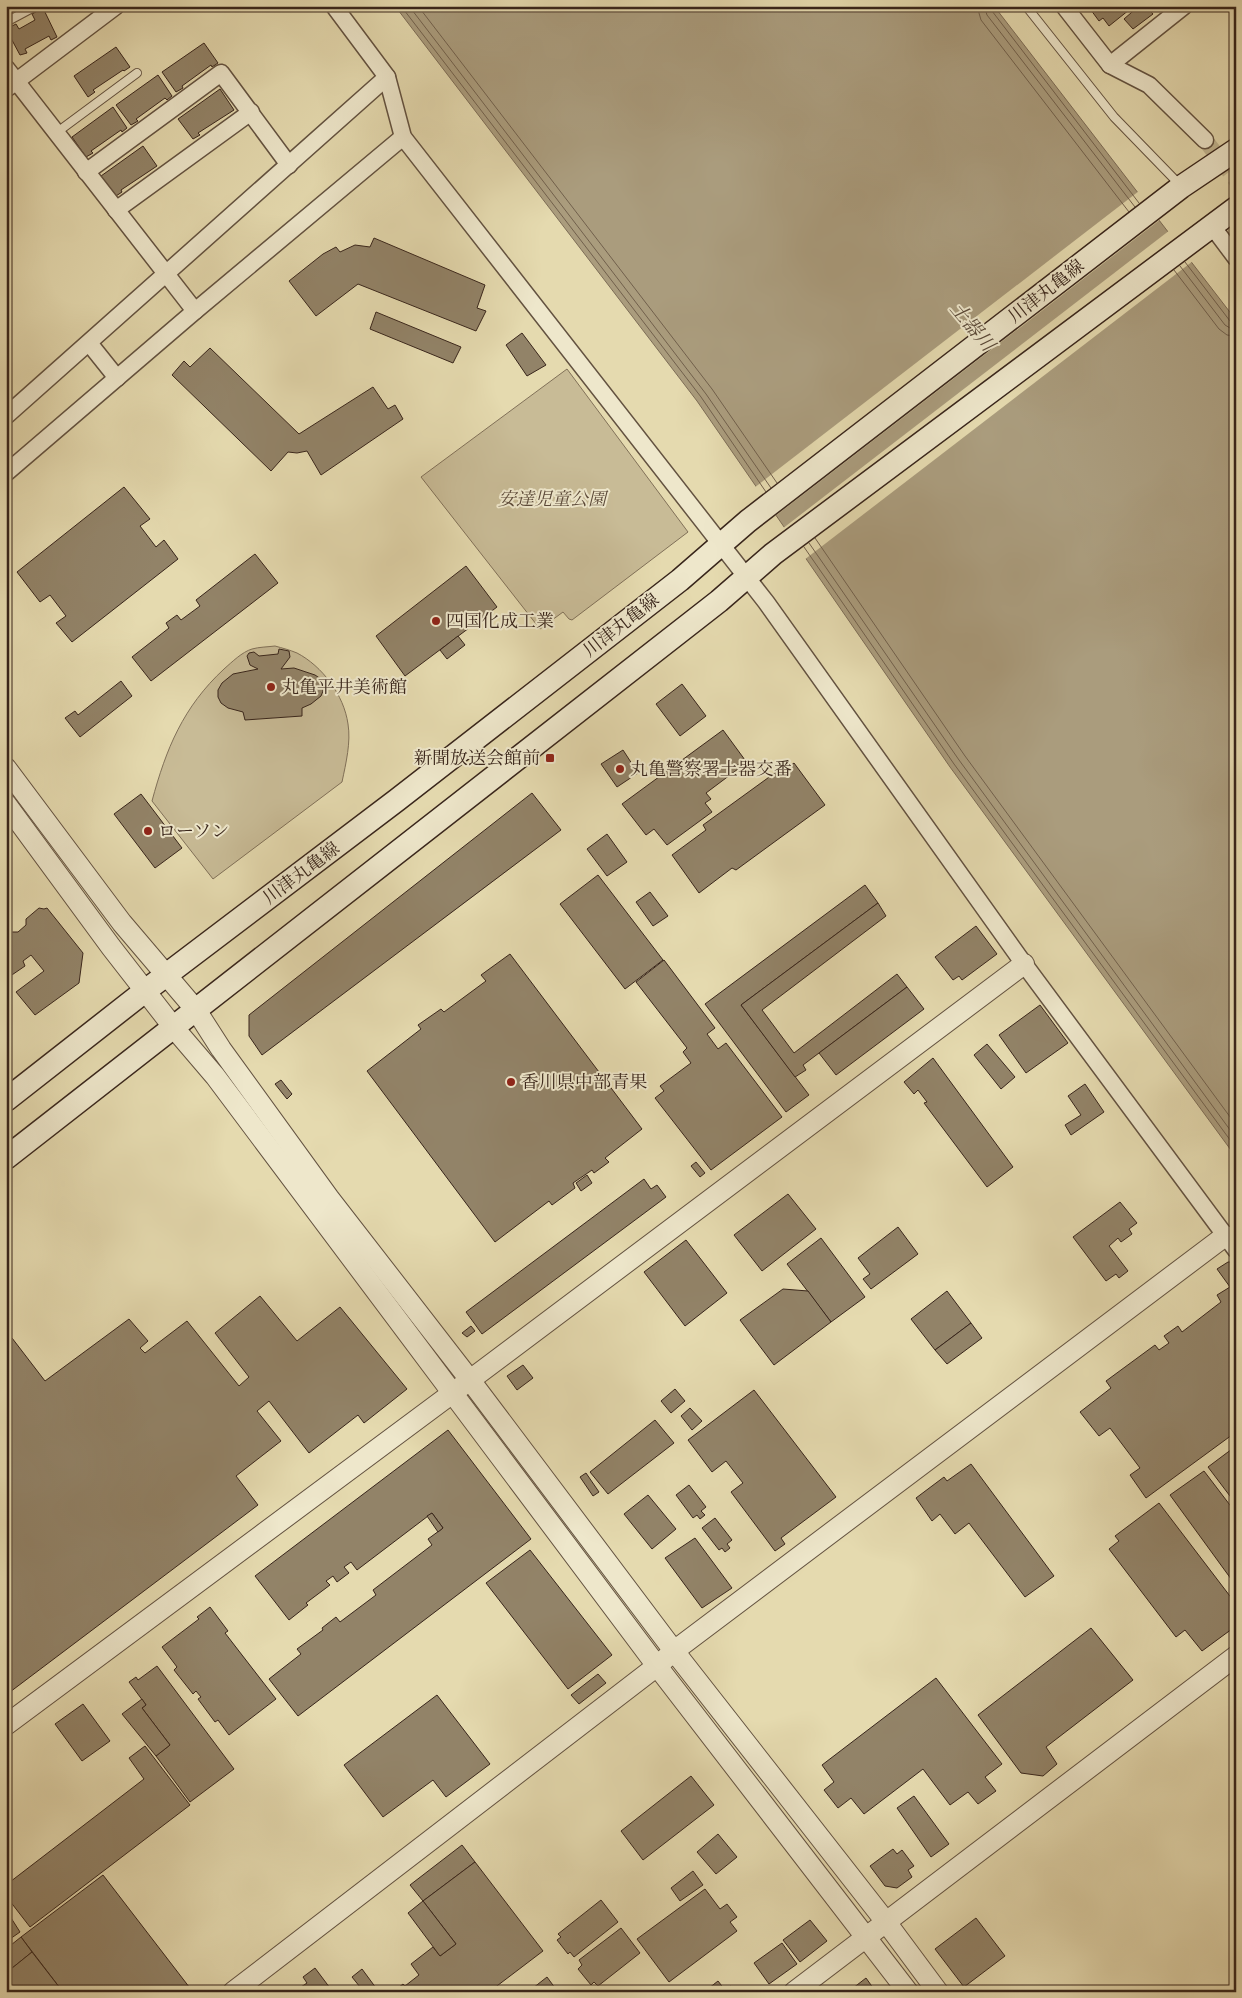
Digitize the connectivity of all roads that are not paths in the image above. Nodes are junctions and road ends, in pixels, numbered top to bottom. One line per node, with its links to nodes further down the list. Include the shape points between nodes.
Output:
1 (36, 6): 7 (lane)
2 (116, 6): 12 (street)
3 (334, 6): 11 (street)
4 (1026, 6): 20 (lane, via 1114,117)
5 (1064, 6): 8 (street)
6 (1184, 6): 8 (street)
7 (6, 22)
8 (1110, 65): 16 (street, via 1148,85)
9 (6, 68): 12 (street)
10 (137, 73): 14 (lane)
11 (387, 77): 15 (street); 18 (street)
12 (11, 85): 14 (street)
13 (250, 112): 18 (street); 19 (street, via 221,73); 22 (street)
14 (56, 133): 19 (street)
15 (403, 136): 26 (street); 31 (street)
16 (1205, 140)
17 (1236, 150): 20 (main road, 川津丸亀線)
18 (289, 165): 25 (street)
19 (86, 172): 22 (street)
20 (1181, 187): 31 (main road, 川津丸亀線)
21 (1236, 208): 23 (main road)
22 (116, 210): 25 (street)
23 (1212, 226): 24 (street); 32 (main road)
24 (1236, 258)
25 (167, 274): 26 (street); 27 (street)
26 (195, 311): 28 (street)
27 (89, 343): 28 (street); 29 (street)
28 (117, 378): 30 (street)
29 (6, 416)
30 (6, 473)
31 (720, 545): 32 (street); 36 (main road, 川津丸亀線, via 397,800)
32 (746, 577): 35 (street); 38 (main road)
33 (6, 768): 36 (street, via 126,928)
34 (6, 804): 37 (street)
35 (1024, 964): 42 (street); 43 (street)
36 (166, 975): 37 (main road, 川津丸亀線); 38 (street)
37 (145, 991): 39 (street); 40 (main road, 川津丸亀線)
38 (196, 1010): 39 (main road); 43 (street, via 329,1198)
39 (174, 1028): 41 (main road); 44 (street, via 209,1069)
40 (6, 1100)
41 (6, 1158)
42 (1231, 1243): 45 (street)
43 (470, 1380): 44 (street); 45 (street)
44 (453, 1392): 47 (street); 48 (street)
45 (674, 1651): 47 (street); 49 (street)
46 (1236, 1656): 49 (street)
47 (657, 1666): 50 (street); 51 (street)
48 (6, 1725)
49 (886, 1922): 50 (street); 54 (street)
50 (866, 1937): 52 (street); 53 (street)
51 (233, 1992)
52 (794, 1992)
53 (908, 1992)
54 (938, 1992)

